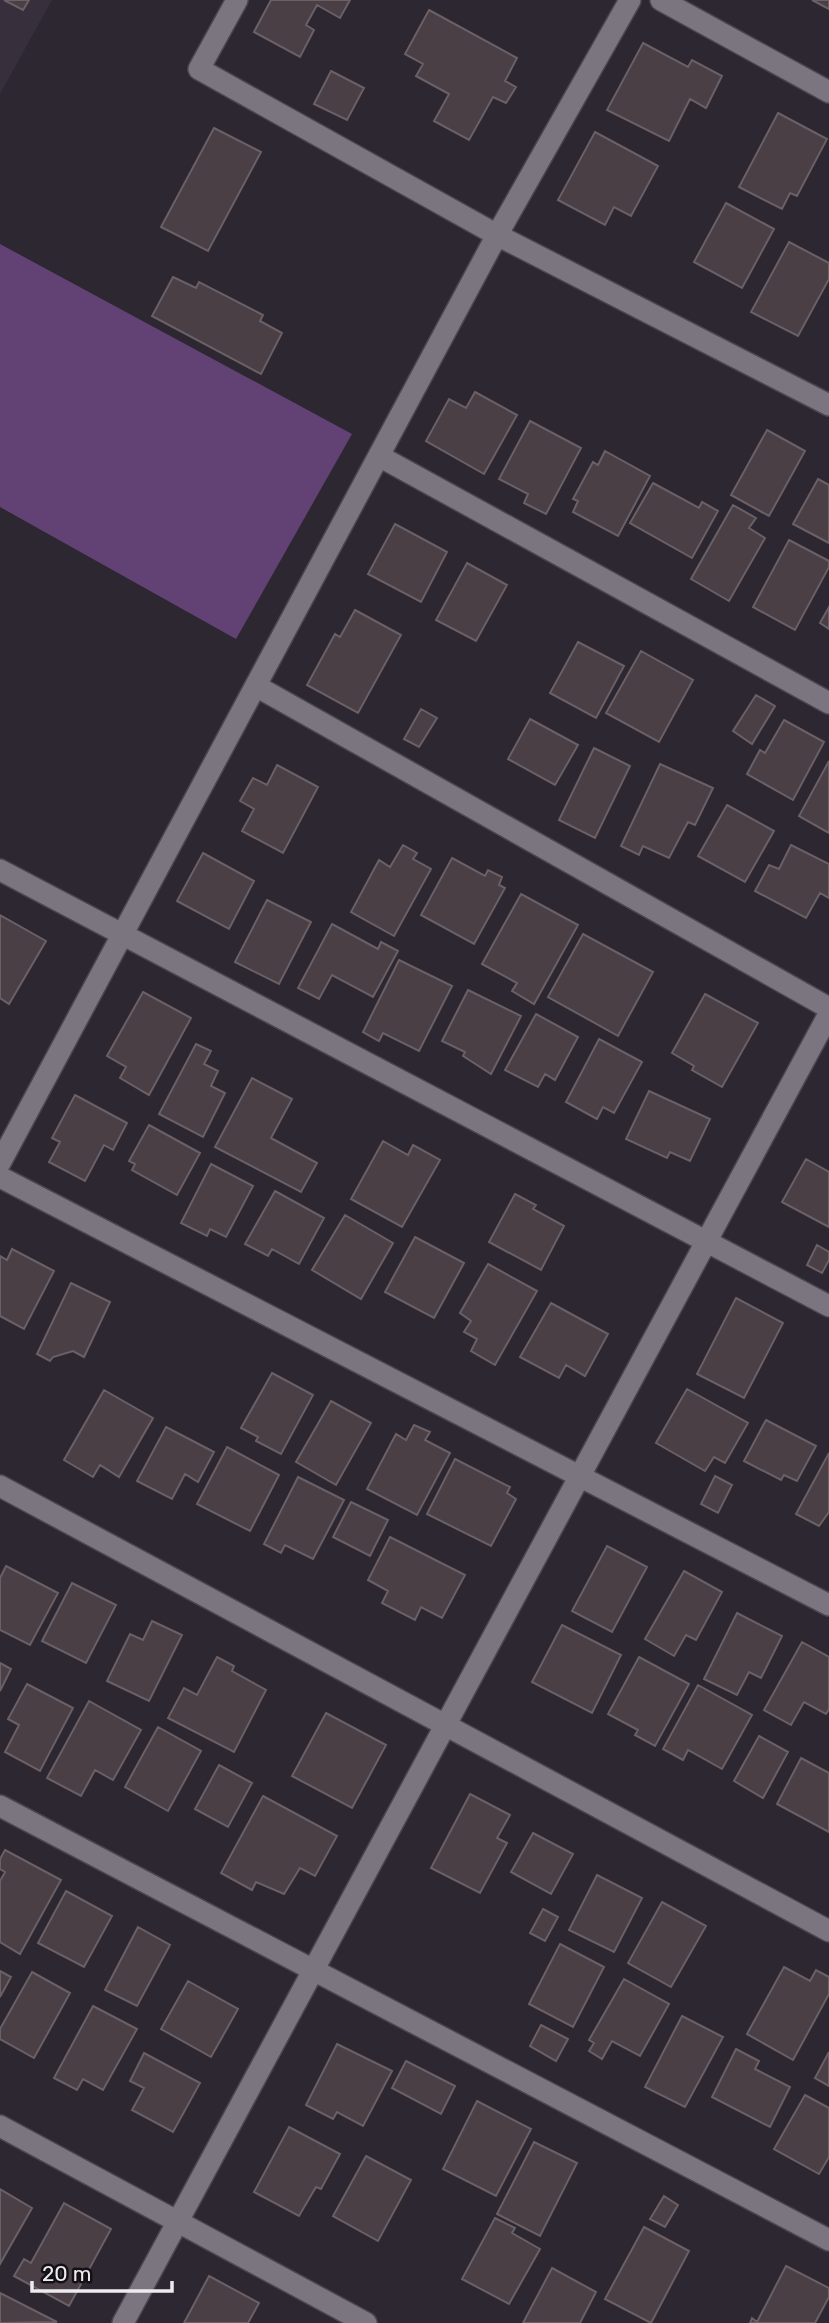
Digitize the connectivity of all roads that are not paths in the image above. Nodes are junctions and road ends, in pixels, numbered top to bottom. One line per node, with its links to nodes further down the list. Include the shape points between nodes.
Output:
1 (237, 0): 5 (street, via 200,69)
2 (629, 0): 5 (street)
3 (661, 0): 4 (street)
4 (829, 92)
5 (497, 235): 6 (street); 7 (street)
6 (829, 405)
7 (379, 456): 8 (street); 9 (street)
8 (256, 686): 11 (street); 12 (street)
9 (829, 703)
10 (0, 870): 11 (street)
11 (122, 934): 14 (street); 16 (street)
12 (829, 1008)
13 (829, 1014): 16 (street)
14 (0, 1163)
15 (0, 1177): 18 (street)
16 (708, 1240): 17 (street); 18 (street)
17 (829, 1306)
18 (581, 1475): 20 (street); 21 (street)
19 (0, 1486): 21 (street)
20 (829, 1605)
21 (445, 1725): 23 (street); 24 (street)
22 (0, 1806): 24 (street)
23 (829, 1931)
24 (313, 1970): 26 (street); 27 (street)
25 (0, 2126): 26 (street)
26 (177, 2224): 28 (street); 29 (street)
27 (829, 2240)
28 (123, 2323)
29 (366, 2323)

